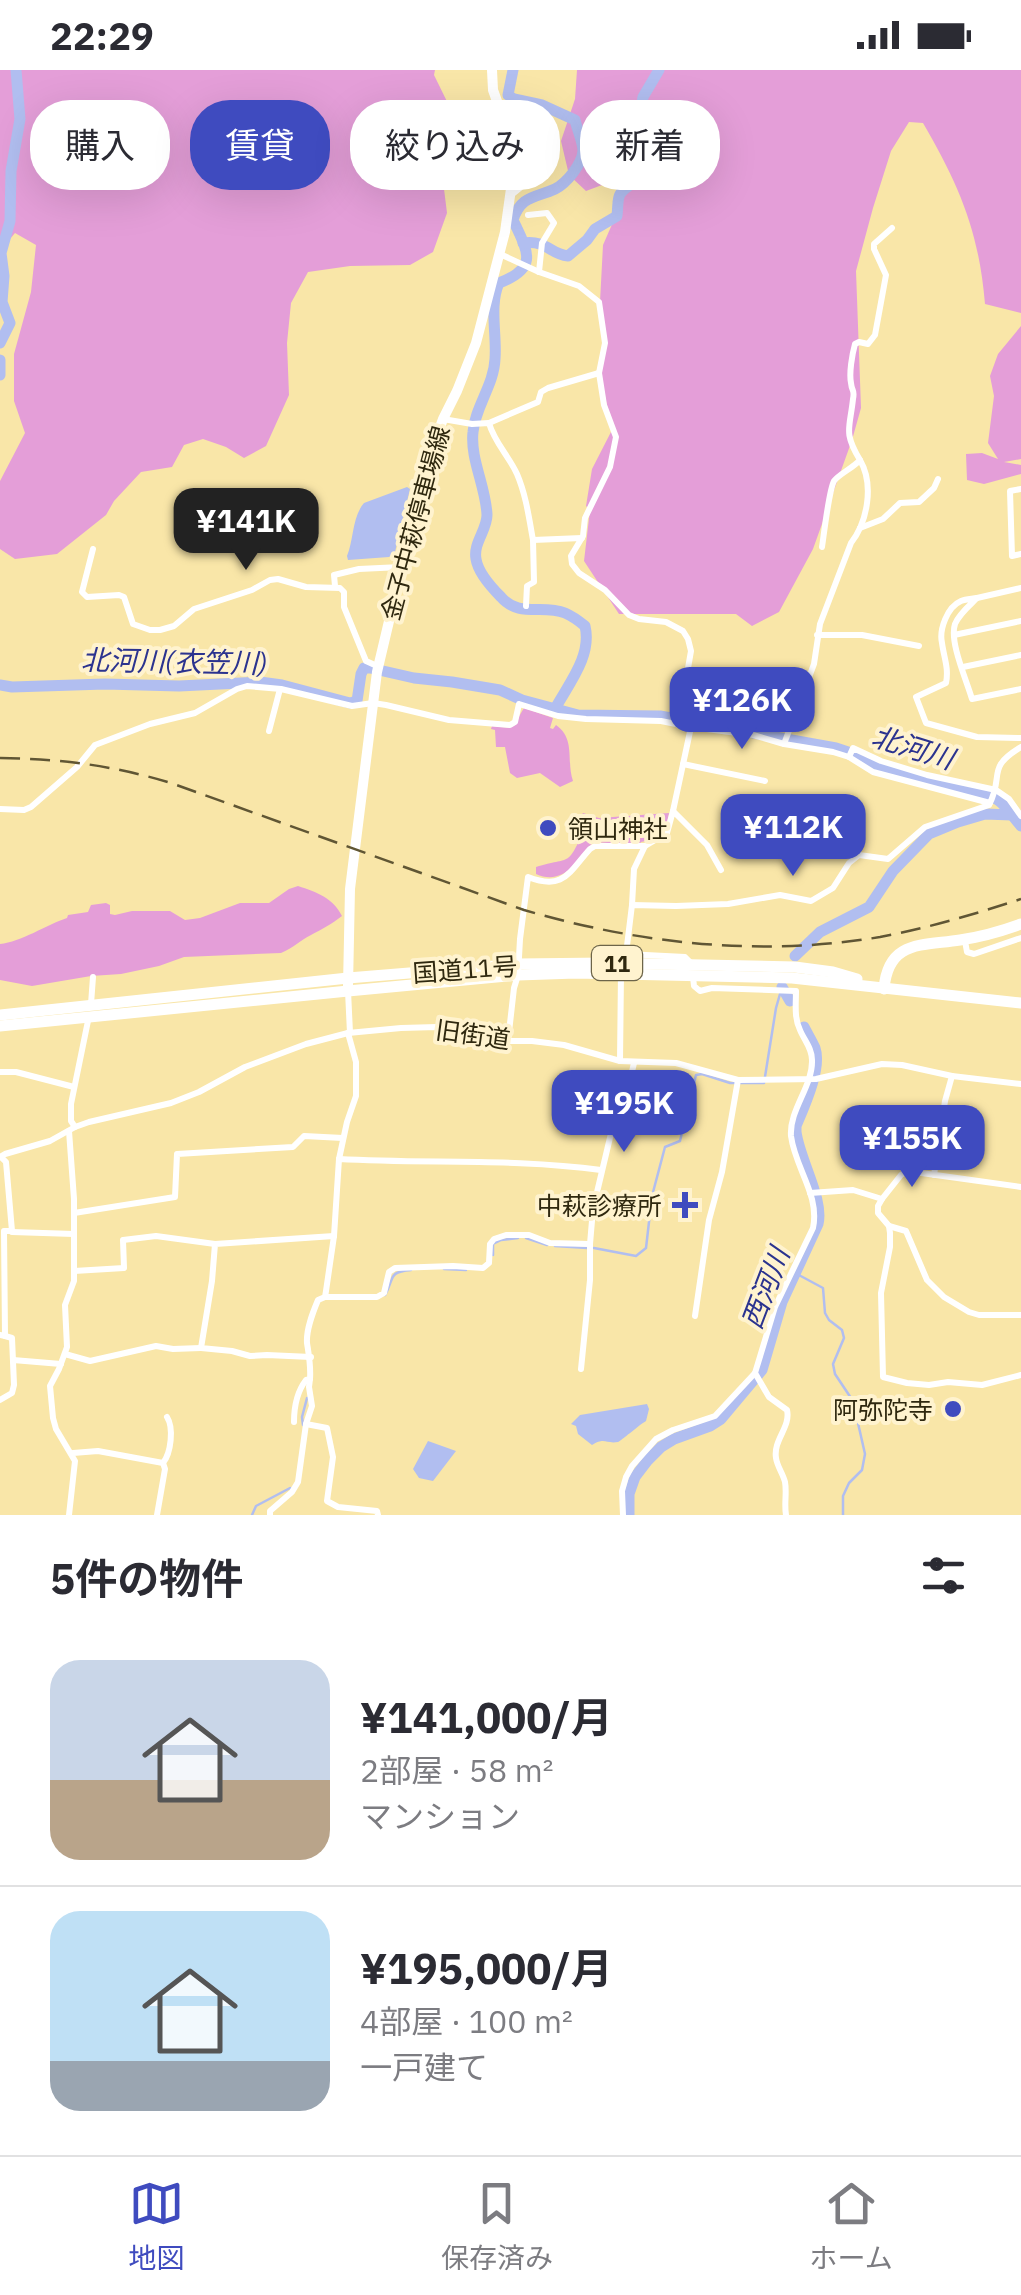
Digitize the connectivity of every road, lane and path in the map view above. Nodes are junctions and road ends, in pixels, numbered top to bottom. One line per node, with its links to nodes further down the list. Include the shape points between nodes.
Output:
1 (492, 70): 2 (main road, 金子中萩停車場線)
2 (497, 100)
3 (511, 190): 5 (main road, 金子中萩停車場線)
4 (517, 190): 5 (street)
5 (510, 196): 8 (main road, 金子中萩停車場線)
6 (528, 215): 9 (street, via 548,213 554,224 542,245)
7 (892, 228): 13 (street, via 874,244 886,276 876,335 868,344 855,344 852,354 848,423)
8 (499, 254): 9 (street); 11 (main road, 金子中萩停車場線, via 476,343)
9 (539, 272): 10 (street, via 579,286 599,302 605,342)
10 (599, 374): 12 (street, via 548,388 538,402); 17 (street, via 616,438)
11 (443, 419): 12 (street); 22 (main road, 金子中萩停車場線)
12 (480, 423): 18 (street, via 505,452 523,490)
13 (860, 460): 16 (street, via 869,486); 19 (street, via 835,480)
14 (938, 479): 16 (street, via 919,502 900,503 884,519)
15 (1021, 489): 21 (street, via 1010,491 1010,540 1012,556)
16 (860, 528): 29 (street)
17 (582, 538): 18 (street); 37 (street, via 571,556 574,569 629,615 666,622 688,639 684,691)
18 (534, 540): 26 (street, via 534,582 527,586)
19 (822, 547)
20 (92, 549): 23 (street, via 82,592 124,597 134,624 150,630 174,626 194,609 270,580)
21 (1021, 554)
22 (400, 567): 23 (street, via 346,570 334,575); 33 (main road, 金子中萩停車場線)
23 (335, 586): 33 (street, via 344,592 366,661)
24 (1021, 588): 25 (street)
25 (977, 598): 28 (street); 39 (street, via 961,601 944,623 946,683 916,697 930,726)
26 (526, 606)
27 (1021, 621): 28 (street)
28 (954, 634): 32 (street)
29 (818, 635): 30 (street); 40 (street)
30 (919, 646)
31 (1021, 654): 32 (street)
32 (963, 667): 35 (street, via 972,699)
33 (378, 669): 36 (main road, 金子中萩停車場線)
34 (280, 689): 36 (street, via 345,705); 38 (street); 47 (street, via 237,689 194,713 95,745 31,808)
35 (1021, 689)
36 (373, 704): 37 (street, via 472,723 510,725 519,704 558,716); 60 (main road, 金子中萩停車場線, via 350,890)
37 (691, 723): 40 (street); 43 (street)
38 (269, 731)
39 (1021, 738)
40 (785, 740): 42 (street)
41 (1021, 747): 45 (street, via 1003,758)
42 (851, 753): 45 (street); 46 (street, via 872,772)
43 (683, 764): 44 (street); 48 (street)
44 (765, 781)
45 (995, 791): 46 (street); 49 (street)
46 (990, 802): 52 (street, via 925,827 888,859 859,855 833,888 812,901 780,895 728,904)
47 (0, 808)
48 (673, 811): 50 (street, via 667,833); 51 (street, via 707,844)
49 (1021, 816)
50 (645, 846): 52 (street, via 634,869); 56 (street, via 596,846 565,878 543,883 528,877)
51 (721, 870)
52 (632, 904): 57 (street, via 626,954 685,957)
53 (1021, 924): 55 (highway)
54 (1021, 938): 55 (street, via 974,954)
55 (965, 940): 61 (highway, via 906,948 886,970)
56 (518, 969): 57 (highway, 国道11号 / 11, via 605,963); 58 (highway, 国道11号 / 11); 60 (highway, 国道11号 / 11); 67 (street)
57 (693, 971): 58 (highway, 国道11号 / 11); 61 (highway, 国道11号 / 11, via 794,968); 72 (street, via 700,992 796,991)
58 (621, 974): 68 (street)
59 (93, 976): 63 (street)
60 (348, 984): 63 (highway, 国道11号 / 11); 66 (street)
61 (884, 986): 62 (highway, 国道11号 / 11)
62 (1021, 1002)
63 (90, 1010): 64 (highway, 国道11号 / 11); 65 (highway, 国道11号 / 11); 75 (street)
64 (0, 1014)
65 (0, 1026)
66 (349, 1033): 67 (street, 旧街道, via 436,1027); 76 (street, 旧街道, via 245,1067 171,1103); 77 (street, via 356,1096)
67 (508, 1041): 68 (street, 旧街道, via 564,1044)
68 (620, 1061): 69 (street, 旧街道)
69 (634, 1063): 73 (street, 旧街道, via 676,1063); 80 (street)
70 (0, 1072): 75 (street)
71 (952, 1076): 72 (street, 旧街道, via 882,1064); 74 (street, 旧街道); 81 (street)
72 (811, 1079): 73 (street, 旧街道); 83 (street, via 792,1137)
73 (738, 1082): 95 (street)
74 (1021, 1084)
75 (74, 1087): 76 (street)
76 (72, 1129): 78 (street, 旧街道); 85 (street)
77 (344, 1138): 79 (street); 85 (street, via 304,1136 293,1147 176,1154 176,1197)
78 (1, 1157): 87 (street)
79 (339, 1159): 80 (street); 89 (street)
80 (602, 1170): 91 (street)
81 (934, 1174): 82 (street); 84 (street, via 908,1171)
82 (1021, 1187)
83 (814, 1192): 84 (street, via 853,1190); 103 (street, via 812,1228 775,1306)
84 (882, 1199): 86 (street, via 878,1213)
85 (74, 1213): 88 (street)
86 (889, 1226): 94 (street, via 906,1231 926,1280 944,1297 979,1315); 104 (street, via 881,1293 883,1377 982,1385)
87 (12, 1231): 88 (street); 96 (street, via 4,1232)
88 (74, 1234): 92 (street)
89 (334, 1236): 90 (street); 93 (street)
90 (215, 1244): 92 (street, via 156,1236 123,1240 124,1268); 97 (street)
91 (590, 1247): 93 (street, via 506,1235 490,1244 483,1268 395,1268 378,1297); 102 (street)
92 (74, 1271): 98 (street, via 65,1305)
93 (319, 1301): 99 (street, via 306,1340)
94 (1021, 1315)
95 (694, 1316)
96 (3, 1336): 100 (street, via 12,1338)
97 (201, 1348): 98 (street, via 156,1346 90,1361); 99 (street)
98 (65, 1354): 101 (street)
99 (308, 1357): 105 (street)
100 (13, 1360): 101 (street); 106 (street, via 12,1393)
101 (61, 1364): 110 (street, via 50,1386 53,1418)
102 (581, 1369)
103 (756, 1375): 116 (street, via 715,1416 656,1439 626,1477); 117 (street, via 769,1397 788,1410 776,1458 786,1486)
104 (1021, 1375)
105 (310, 1379): 108 (street, via 295,1402); 109 (street)
106 (0, 1400)
107 (167, 1416): 111 (street)
108 (294, 1422)
109 (306, 1424): 114 (street, via 298,1482); 115 (street, via 326,1428 333,1457 328,1501)
110 (72, 1454): 111 (street, via 98,1451); 112 (street)
111 (163, 1463): 113 (street)
112 (69, 1515)
113 (157, 1515)
114 (270, 1515)
115 (378, 1515)
116 (623, 1515)
117 (786, 1515)

